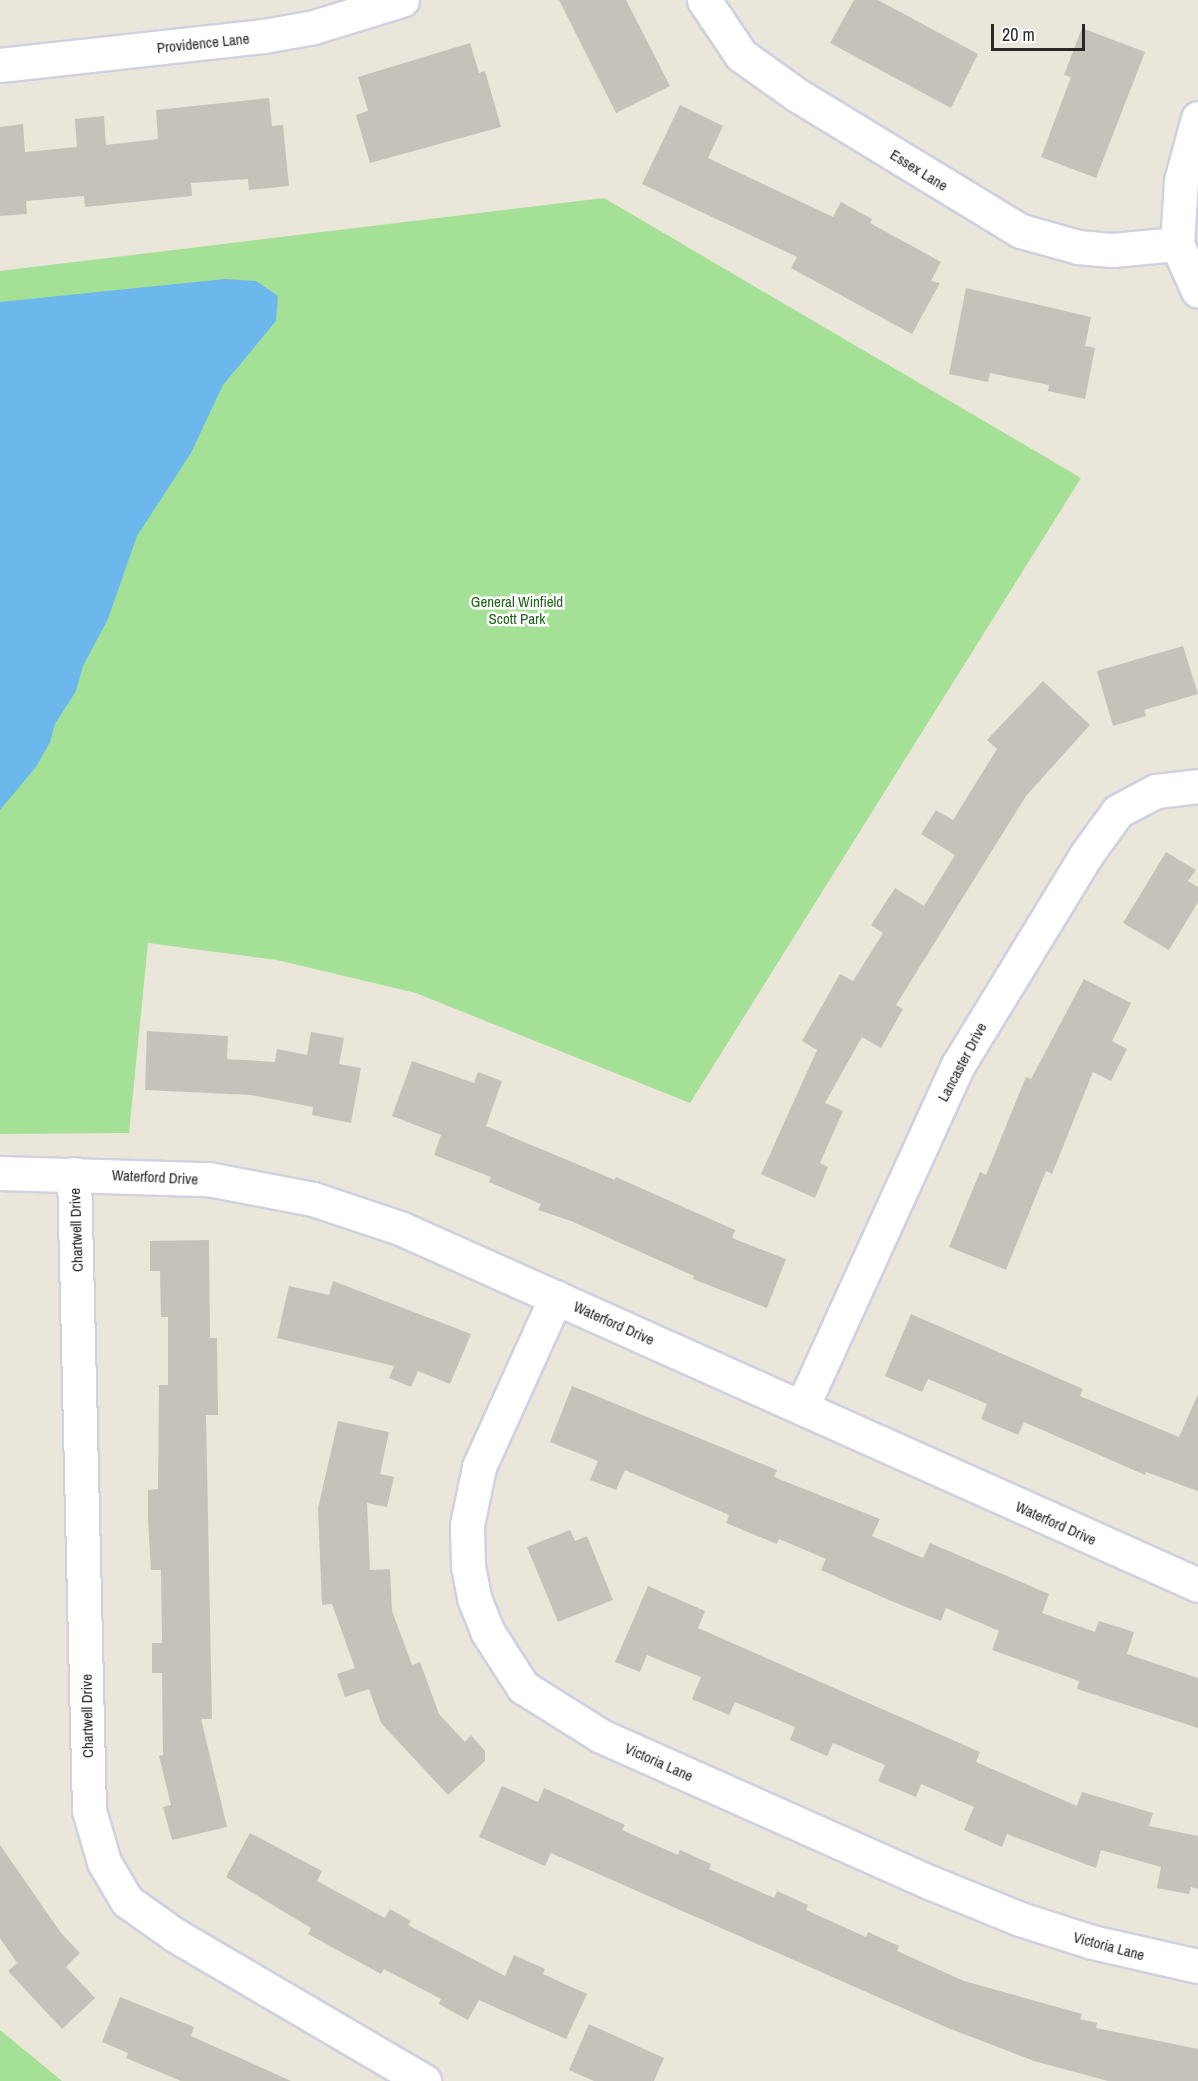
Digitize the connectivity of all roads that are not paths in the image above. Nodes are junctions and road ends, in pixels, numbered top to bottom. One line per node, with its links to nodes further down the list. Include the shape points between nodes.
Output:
1 (402, 0): 3 (street, Providence Lane, via 314,27 264,36)
2 (704, 0): 5 (street, Essex Lane, via 741,55 797,94 1021,231 1078,248 1112,250)
3 (0, 65)
4 (1198, 118): 5 (street, via 1182,172)
5 (1178, 244): 6 (street)
6 (1198, 291)
7 (1198, 786): 11 (street, Lancaster Drive, via 1156,791 1118,811 1086,855 958,1065)
8 (0, 1173): 9 (street, Waterford Drive)
9 (74, 1174): 10 (street, Waterford Drive, via 208,1179 313,1199 400,1228); 14 (street, Chartwell Drive, via 89,1810 104,1862 127,1901 175,1935)
10 (556, 1297): 11 (street, Waterford Drive); 13 (street, Victoria Lane, via 479,1467 467,1525 474,1598 487,1631 523,1687 601,1736 929,1882 1020,1919 1092,1942)
11 (802, 1407): 12 (street, Waterford Drive)
12 (1198, 1585)
13 (1198, 1966)
14 (424, 2081)

